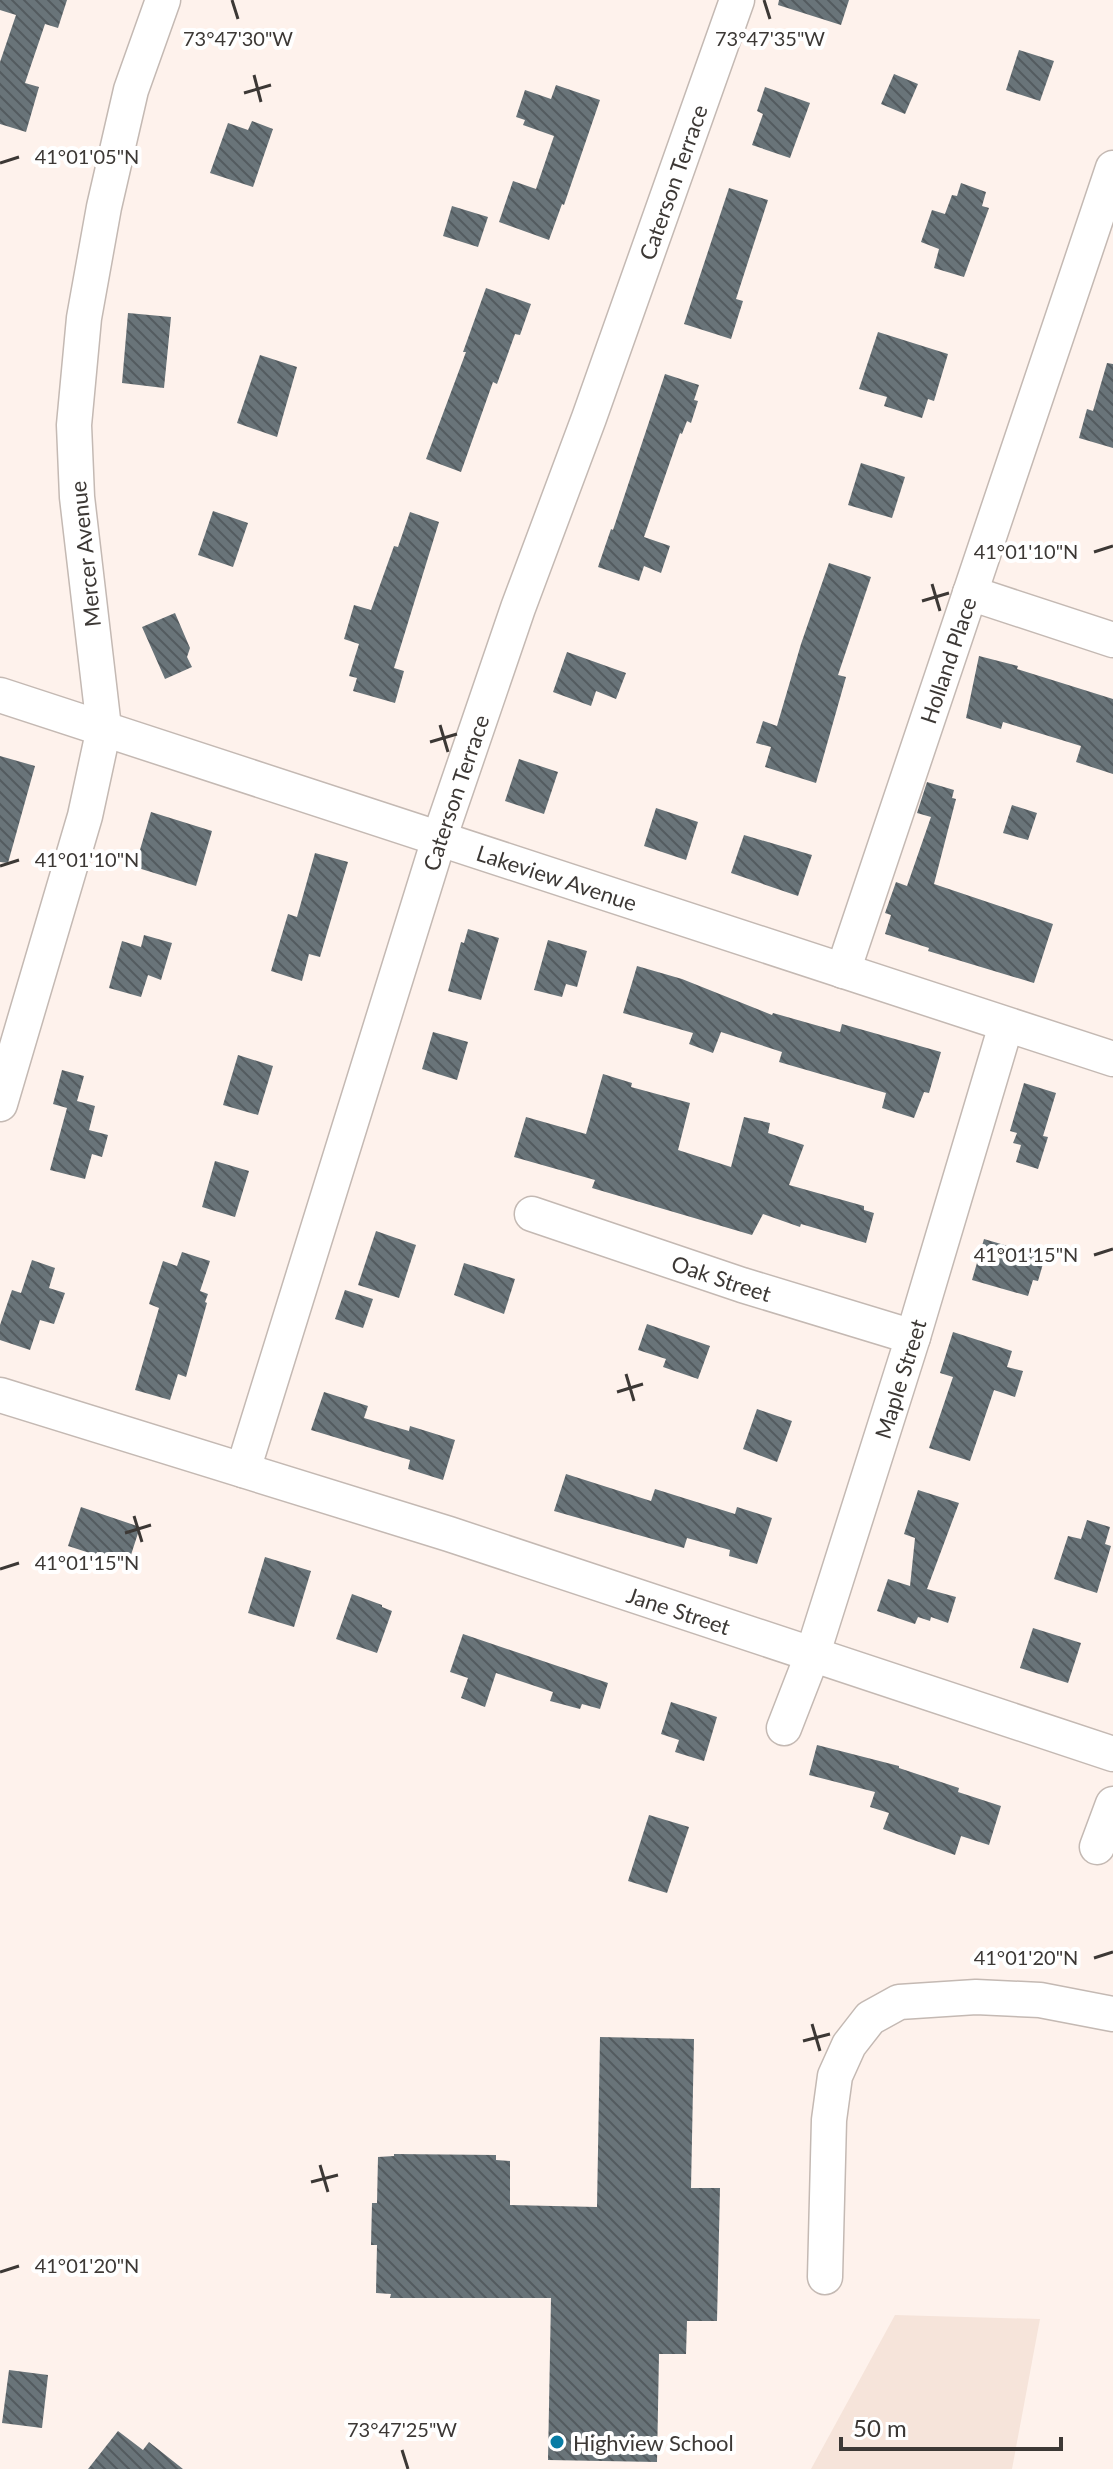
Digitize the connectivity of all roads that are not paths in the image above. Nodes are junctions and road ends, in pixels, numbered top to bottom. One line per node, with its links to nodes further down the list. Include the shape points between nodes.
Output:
1 (163, 0): 7 (street, Mercer Avenue, via 131,90 104,207 84,318 74,425 77,497)
2 (737, 0): 8 (street, Caterson Terrace)
3 (1113, 168): 4 (street, Holland Place)
4 (970, 593): 5 (street); 9 (street, Holland Place)
5 (1113, 640)
6 (0, 695): 7 (street, Lakeview Avenue)
7 (104, 728): 8 (street, Lakeview Avenue); 12 (street, Mercer Avenue, via 85,816)
8 (439, 839): 9 (street, Lakeview Avenue); 16 (street, Caterson Terrace)
9 (843, 971): 10 (street, Lakeview Avenue)
10 (1006, 1025): 11 (street, Lakeview Avenue); 14 (street, Maple Street)
11 (1113, 1059)
12 (0, 1104)
13 (532, 1214): 14 (street, Oak Street)
14 (913, 1337): 17 (street, Maple Street)
15 (0, 1395): 16 (street)
16 (243, 1470): 17 (street, Jane Street)
17 (812, 1656): 18 (street, Maple Street); 19 (street, Jane Street)
18 (784, 1728)
19 (1113, 1754)
20 (1113, 1804): 21 (street)
21 (1097, 1847)
22 (1113, 2014): 23 (street, via 1040,2000 976,1997 899,2002 870,2018 849,2045 835,2076)
23 (825, 2277)

